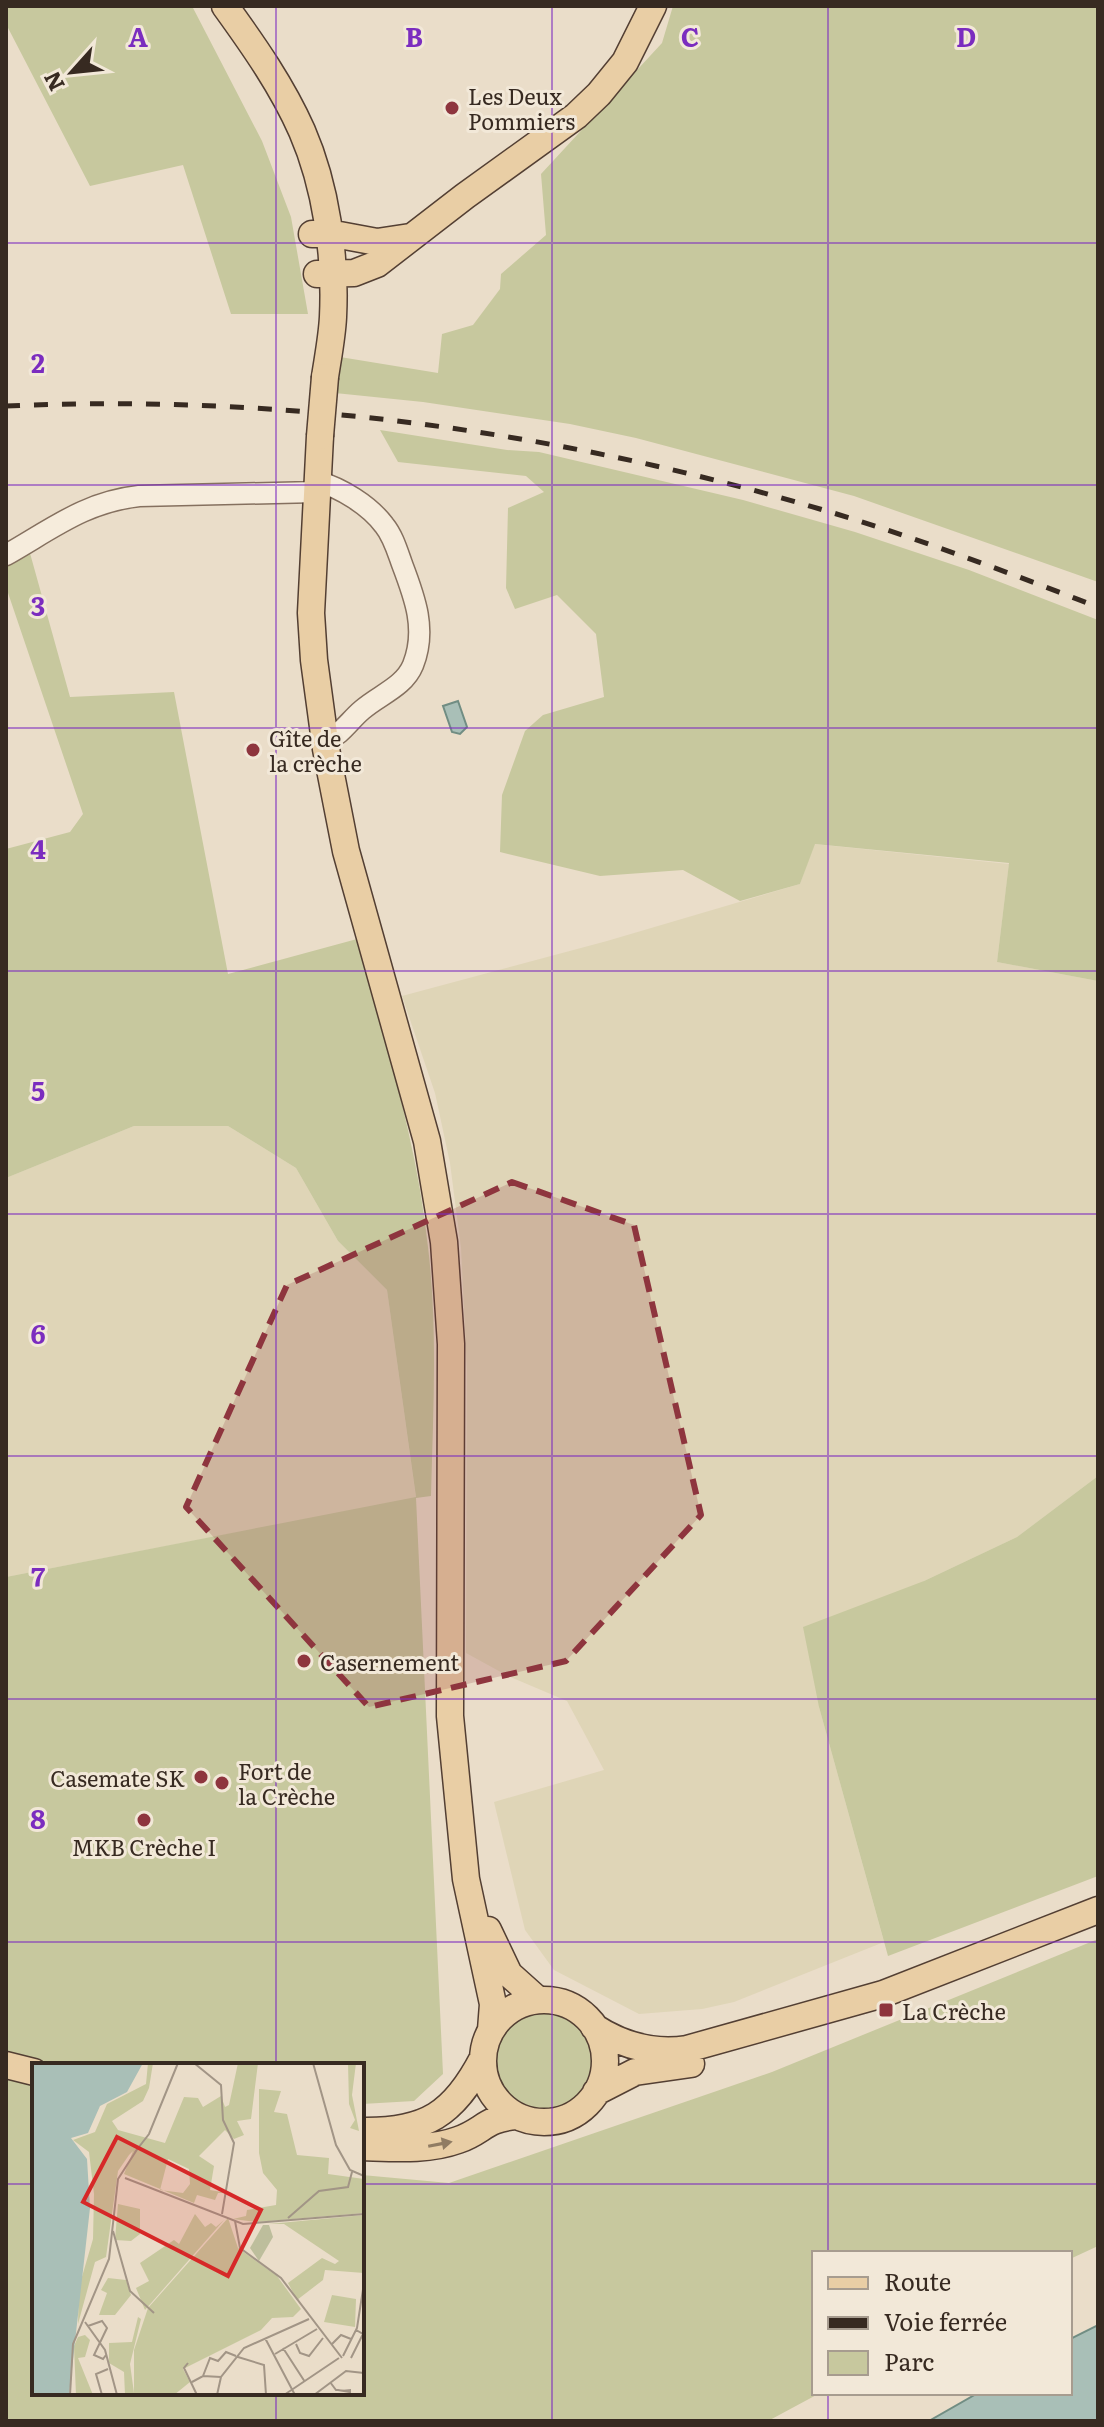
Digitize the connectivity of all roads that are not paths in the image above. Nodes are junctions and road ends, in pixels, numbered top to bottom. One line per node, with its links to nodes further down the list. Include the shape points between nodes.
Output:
1 (225, 6): 3 (main road, via 274,77 301,129 316,175)
2 (653, 6): 4 (main road, via 632,50 584,109)
3 (320, 234): 4 (main road, via 377,242); 5 (main road)
4 (410, 237): 5 (main road, via 368,269)
5 (324, 274): 6 (main road, bridge, via 333,319)
6 (317, 486): 7 (street, via 118,499 73,515); 8 (main road, via 311,613); 8 (street, via 335,488 386,527 418,606 420,629 405,678)
7 (6, 555)
8 (325, 742): 9 (main road, via 339,824 432,1163 448,1284 449,1697)
9 (454, 1772): 11 (main road, via 491,1938 509,1974); 14 (main road, via 467,1891 493,2004)
10 (1098, 1910): 12 (main road, via 899,1988)
11 (538, 2000): 13 (main road, via 570,2006); 14 (main road, via 508,2011)
12 (797, 2017): 13 (main road, via 668,2051 626,2044); 16 (main road, via 709,2059 635,2072)
13 (594, 2027): 16 (main road, via 604,2062)
14 (491, 2030): 15 (main road)
15 (483, 2058): 17 (main road, via 491,2092); 18 (main road, via 460,2097 441,2113 406,2127)
16 (596, 2092): 17 (main road, via 579,2111 561,2119 536,2122)
17 (516, 2116): 19 (main road, one-way to 17, via 439,2145 494,2119)
18 (364, 2131)
19 (364, 2147)

